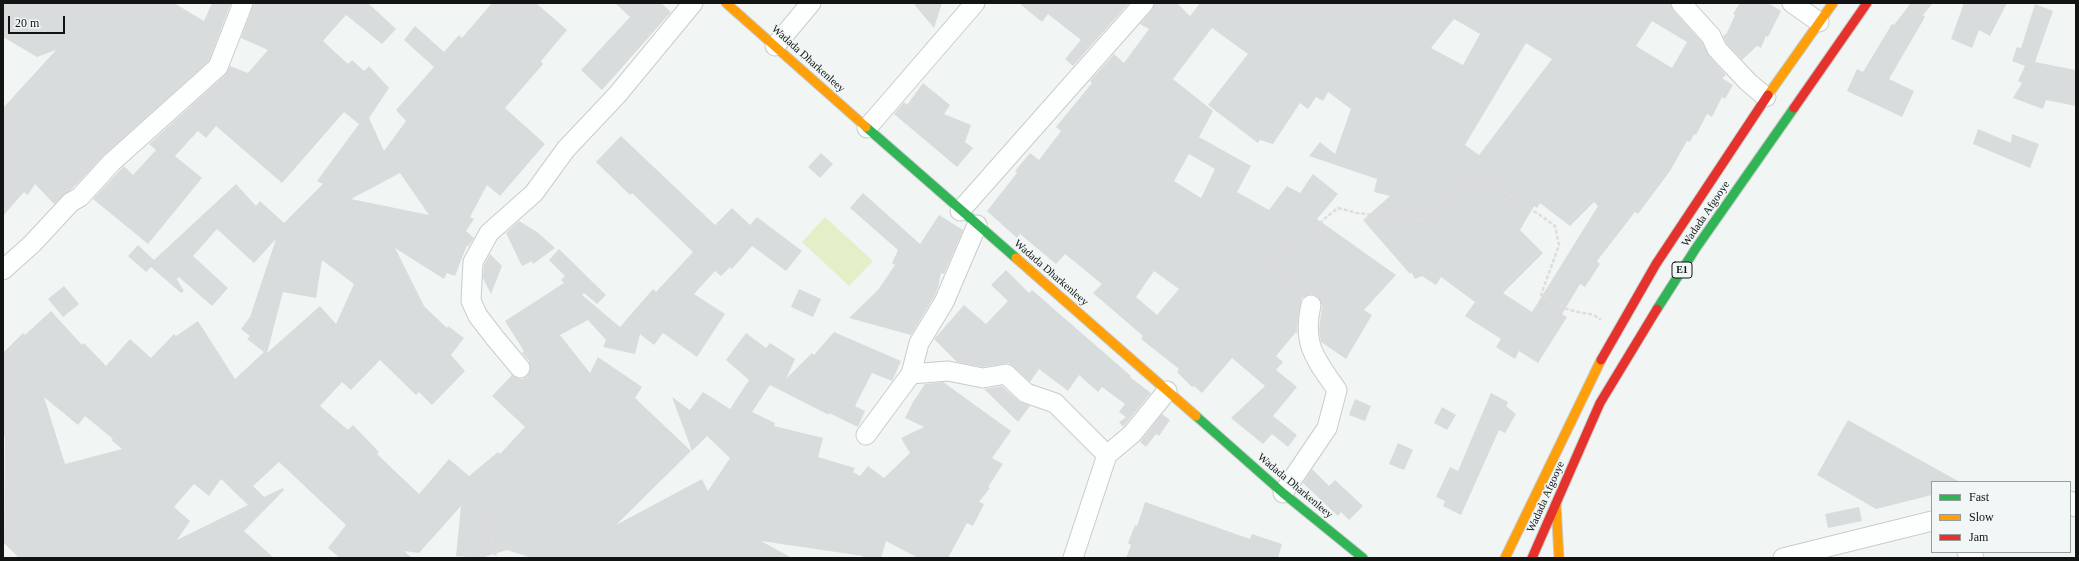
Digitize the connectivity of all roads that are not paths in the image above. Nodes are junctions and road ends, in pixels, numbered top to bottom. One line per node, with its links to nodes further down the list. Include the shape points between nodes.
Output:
1 (242, 3): 17 (street, via 218,67 112,162 80,197 71,202 32,244)
2 (693, 3): 19 (street, via 617,95 566,149 534,193 489,233 473,262 470,301 494,338)
3 (726, 3): 12 (main road, Wadada Dharkenleey)
4 (810, 3): 12 (street)
5 (974, 3): 14 (street)
6 (1144, 3): 15 (street)
7 (1682, 3): 13 (street, via 1711,36 1717,49)
8 (1792, 3): 11 (street)
9 (1833, 3): 11 (main road, Wadada Afgooye / E1)
10 (1867, 3): 25 (main road, Wadada Afgooye / E1, via 1696,248 1634,345 1600,403)
11 (1819, 22): 13 (main road, Wadada Afgooye / E1)
12 (775, 46): 14 (main road, Wadada Dharkenleey)
13 (1766, 97): 29 (main road, Wadada Afgooye / E1, via 1656,264 1616,332)
14 (867, 128): 15 (main road, Wadada Dharkenleey)
15 (960, 211): 16 (main road, Wadada Dharkenleey)
16 (977, 225): 20 (street, via 944,302 919,343); 21 (main road, Wadada Dharkenleey)
17 (3, 270)
18 (1311, 304): 24 (street, via 1307,323 1308,339 1314,357 1337,390 1327,428)
19 (520, 368)
20 (911, 374): 22 (street); 23 (street, via 948,371 983,378 1006,374 1026,393 1055,403)
21 (1167, 391): 23 (street, via 1132,434); 24 (main road, Wadada Dharkenleey)
22 (866, 435)
23 (1107, 455): 27 (street)
24 (1283, 493): 28 (main road, Wadada Dharkenleey)
25 (1556, 504): 30 (main road, Wadada Afgooye / E1); 31 (main road)
26 (1931, 521): 32 (street)
27 (1073, 558)
28 (1363, 558)
29 (1505, 558)
30 (1532, 558)
31 (1559, 558)
32 (1783, 558)

